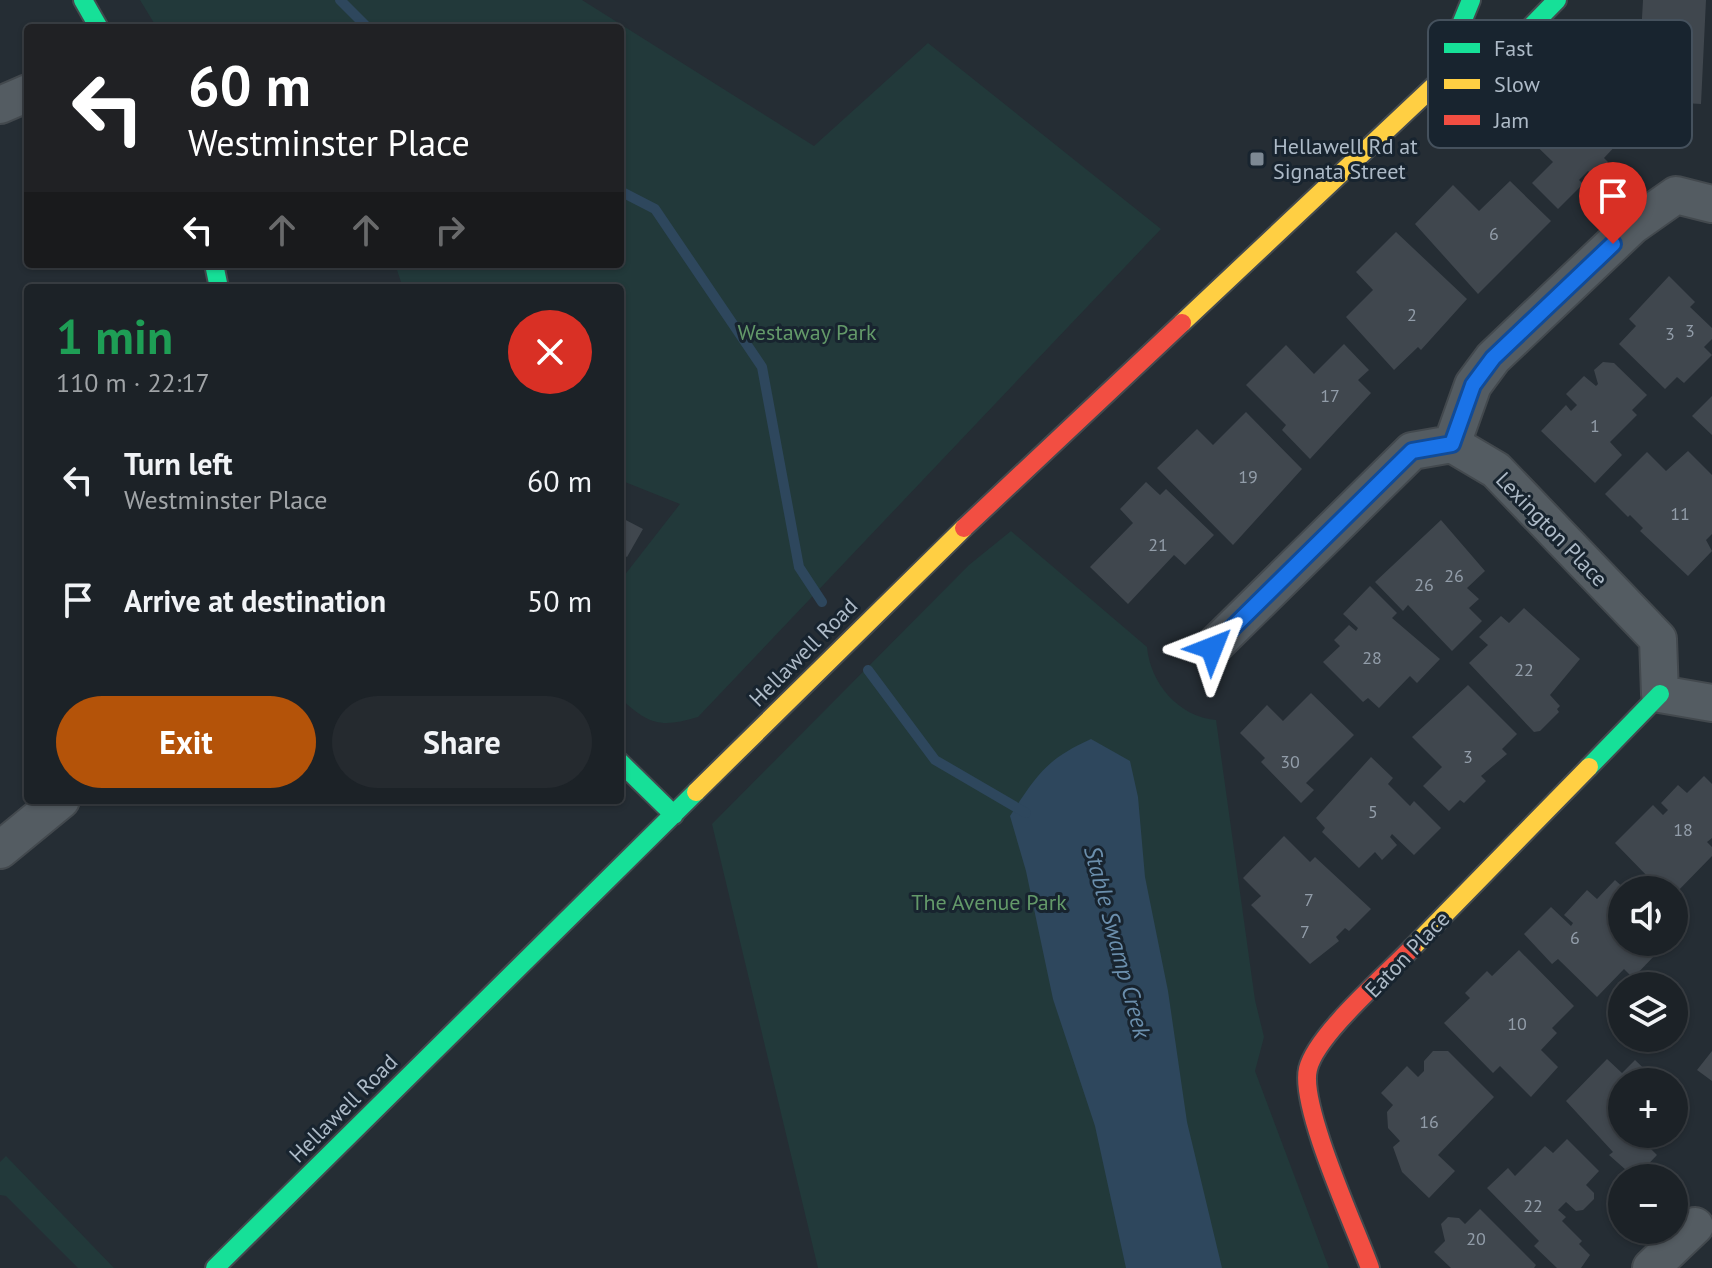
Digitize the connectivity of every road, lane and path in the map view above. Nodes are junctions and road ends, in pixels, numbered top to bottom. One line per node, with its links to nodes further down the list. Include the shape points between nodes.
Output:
1 (83, 0): 6 (street)
2 (1471, 0): 4 (street, Hellawell Road)
3 (1557, 0): 5 (street, Hellawell Road)
4 (1463, 20)
5 (1537, 20)
6 (97, 24)
7 (1428, 91): 17 (street, Hellawell Road, via 929,561)
8 (24, 95): 9 (street)
9 (0, 105)
10 (1712, 204): 11 (street, via 1676,195 1632,226 1493,358 1473,385)
11 (1452, 444): 12 (street, via 1412,451); 13 (street, Lexington Place, via 1496,470 1658,639)
12 (1212, 648)
13 (1660, 694): 14 (street); 21 (street, Eaton Place, via 1327,1035 1308,1069 1310,1106)
14 (1712, 703)
15 (624, 766): 17 (street)
16 (56, 804): 18 (street)
17 (674, 815): 20 (street, Hellawell Road)
18 (0, 850)
19 (1695, 1226): 22 (street)
20 (215, 1268)
21 (1370, 1268)
22 (1651, 1268)

